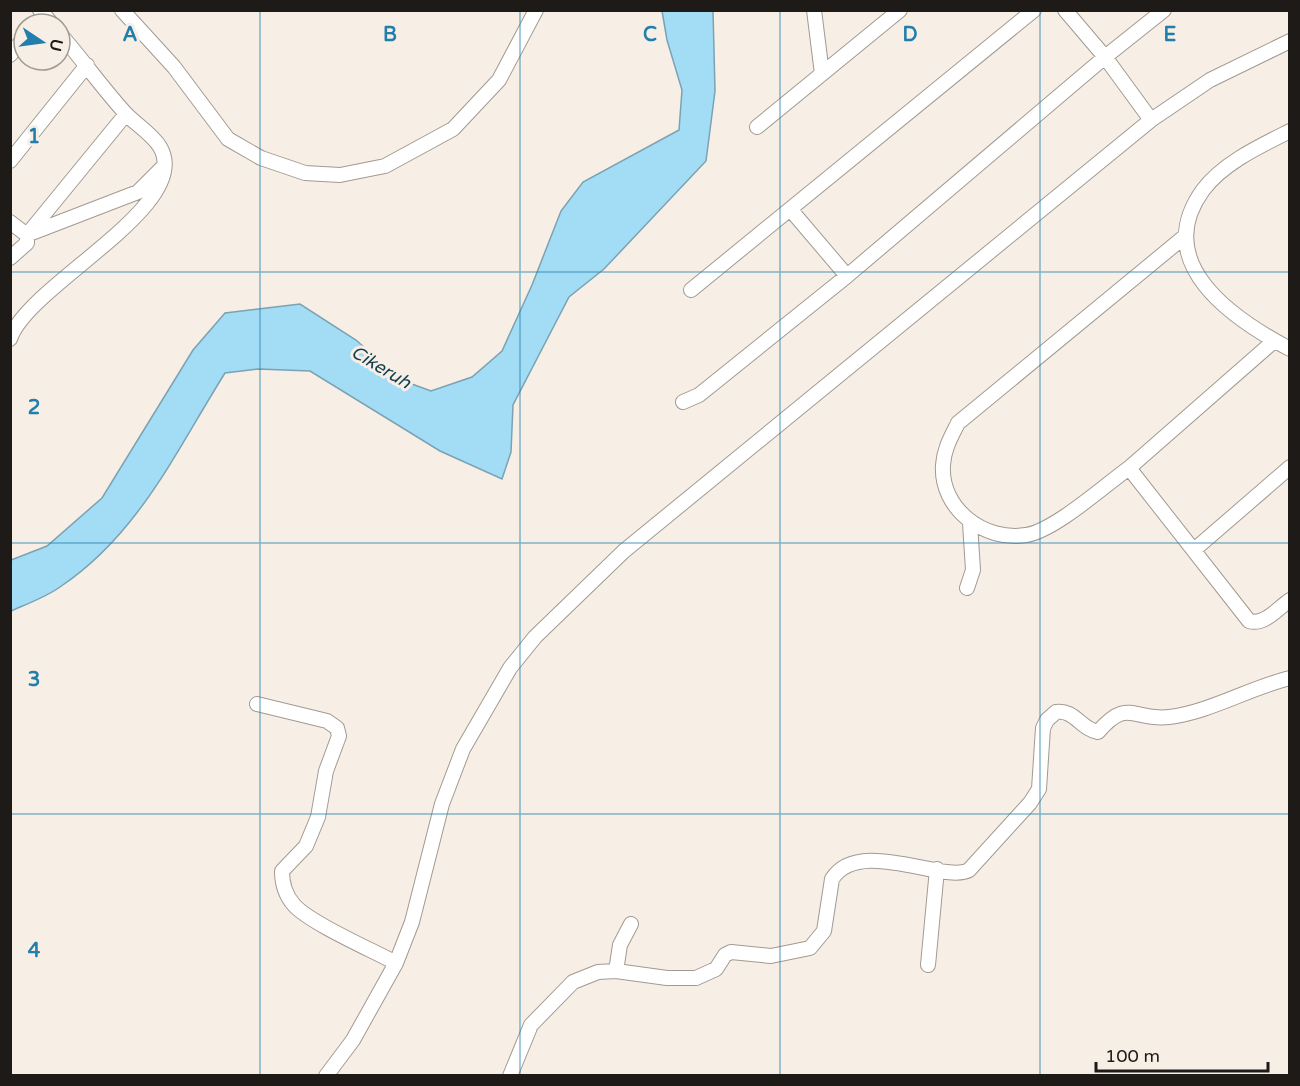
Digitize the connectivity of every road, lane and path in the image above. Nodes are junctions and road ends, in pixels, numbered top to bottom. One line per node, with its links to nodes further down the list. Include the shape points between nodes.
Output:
1 (122, 10): 2 (street, via 174,67 228,139 261,158 305,173 340,175 385,166 453,129 499,80)
2 (536, 10)
3 (814, 10): 12 (street)
4 (900, 10): 12 (street)
5 (1034, 10): 19 (street)
6 (1065, 10): 10 (street)
7 (1164, 10): 10 (street)
8 (1290, 41): 14 (street, via 1210,80)
9 (72, 48): 11 (street)
10 (1105, 57): 14 (street); 24 (street)
11 (87, 65): 13 (street); 17 (street)
12 (822, 74): 15 (street)
13 (126, 114): 18 (street, via 160,147); 21 (street)
14 (1151, 120): 40 (street, via 624,551 535,637 510,668 463,748 442,804 414,913)
15 (757, 126)
16 (1290, 131): 22 (street, via 1253,150 1212,181 1195,206)
17 (10, 161)
18 (164, 166): 21 (street, via 138,192); 26 (street, via 157,192 139,214 30,308)
19 (790, 209): 24 (street); 25 (street)
20 (10, 222): 21 (street)
21 (27, 235): 23 (street, via 27,243)
22 (1184, 237): 27 (street, via 1187,253 1204,285 1251,327); 32 (street, via 958,423 946,445 943,468 951,498)
23 (10, 258)
24 (847, 276): 29 (street, via 699,395)
25 (691, 290)
26 (12, 330)
27 (1274, 341): 28 (street); 31 (street)
28 (1290, 349)
29 (683, 402)
30 (1290, 467): 33 (street)
31 (1128, 468): 32 (street, via 1045,529 1026,535 1006,535 984,531); 33 (street)
32 (970, 523): 34 (street, via 973,570)
33 (1194, 550): 35 (street, via 1250,621 1263,621)
34 (967, 588)
35 (1290, 600)
36 (1290, 678): 38 (street, via 1185,714 1155,717 1124,712 1110,718 1098,732 1071,714 1056,711 1043,728 1040,782 1030,803 969,870 957,873)
37 (257, 704): 40 (street, via 327,721 337,728 339,736 326,771 311,837 282,871 286,894 295,907)
38 (937, 869): 41 (street); 42 (street, via 884,861 846,866 832,879 824,931 818,941 802,951 771,956 731,952 710,973 690,979)
39 (631, 924): 42 (street, via 620,945)
40 (396, 963): 43 (street, via 353,1040)
41 (928, 964)
42 (616, 971): 44 (street, via 583,976 558,997 531,1025)
43 (326, 1076)
44 (510, 1076)

